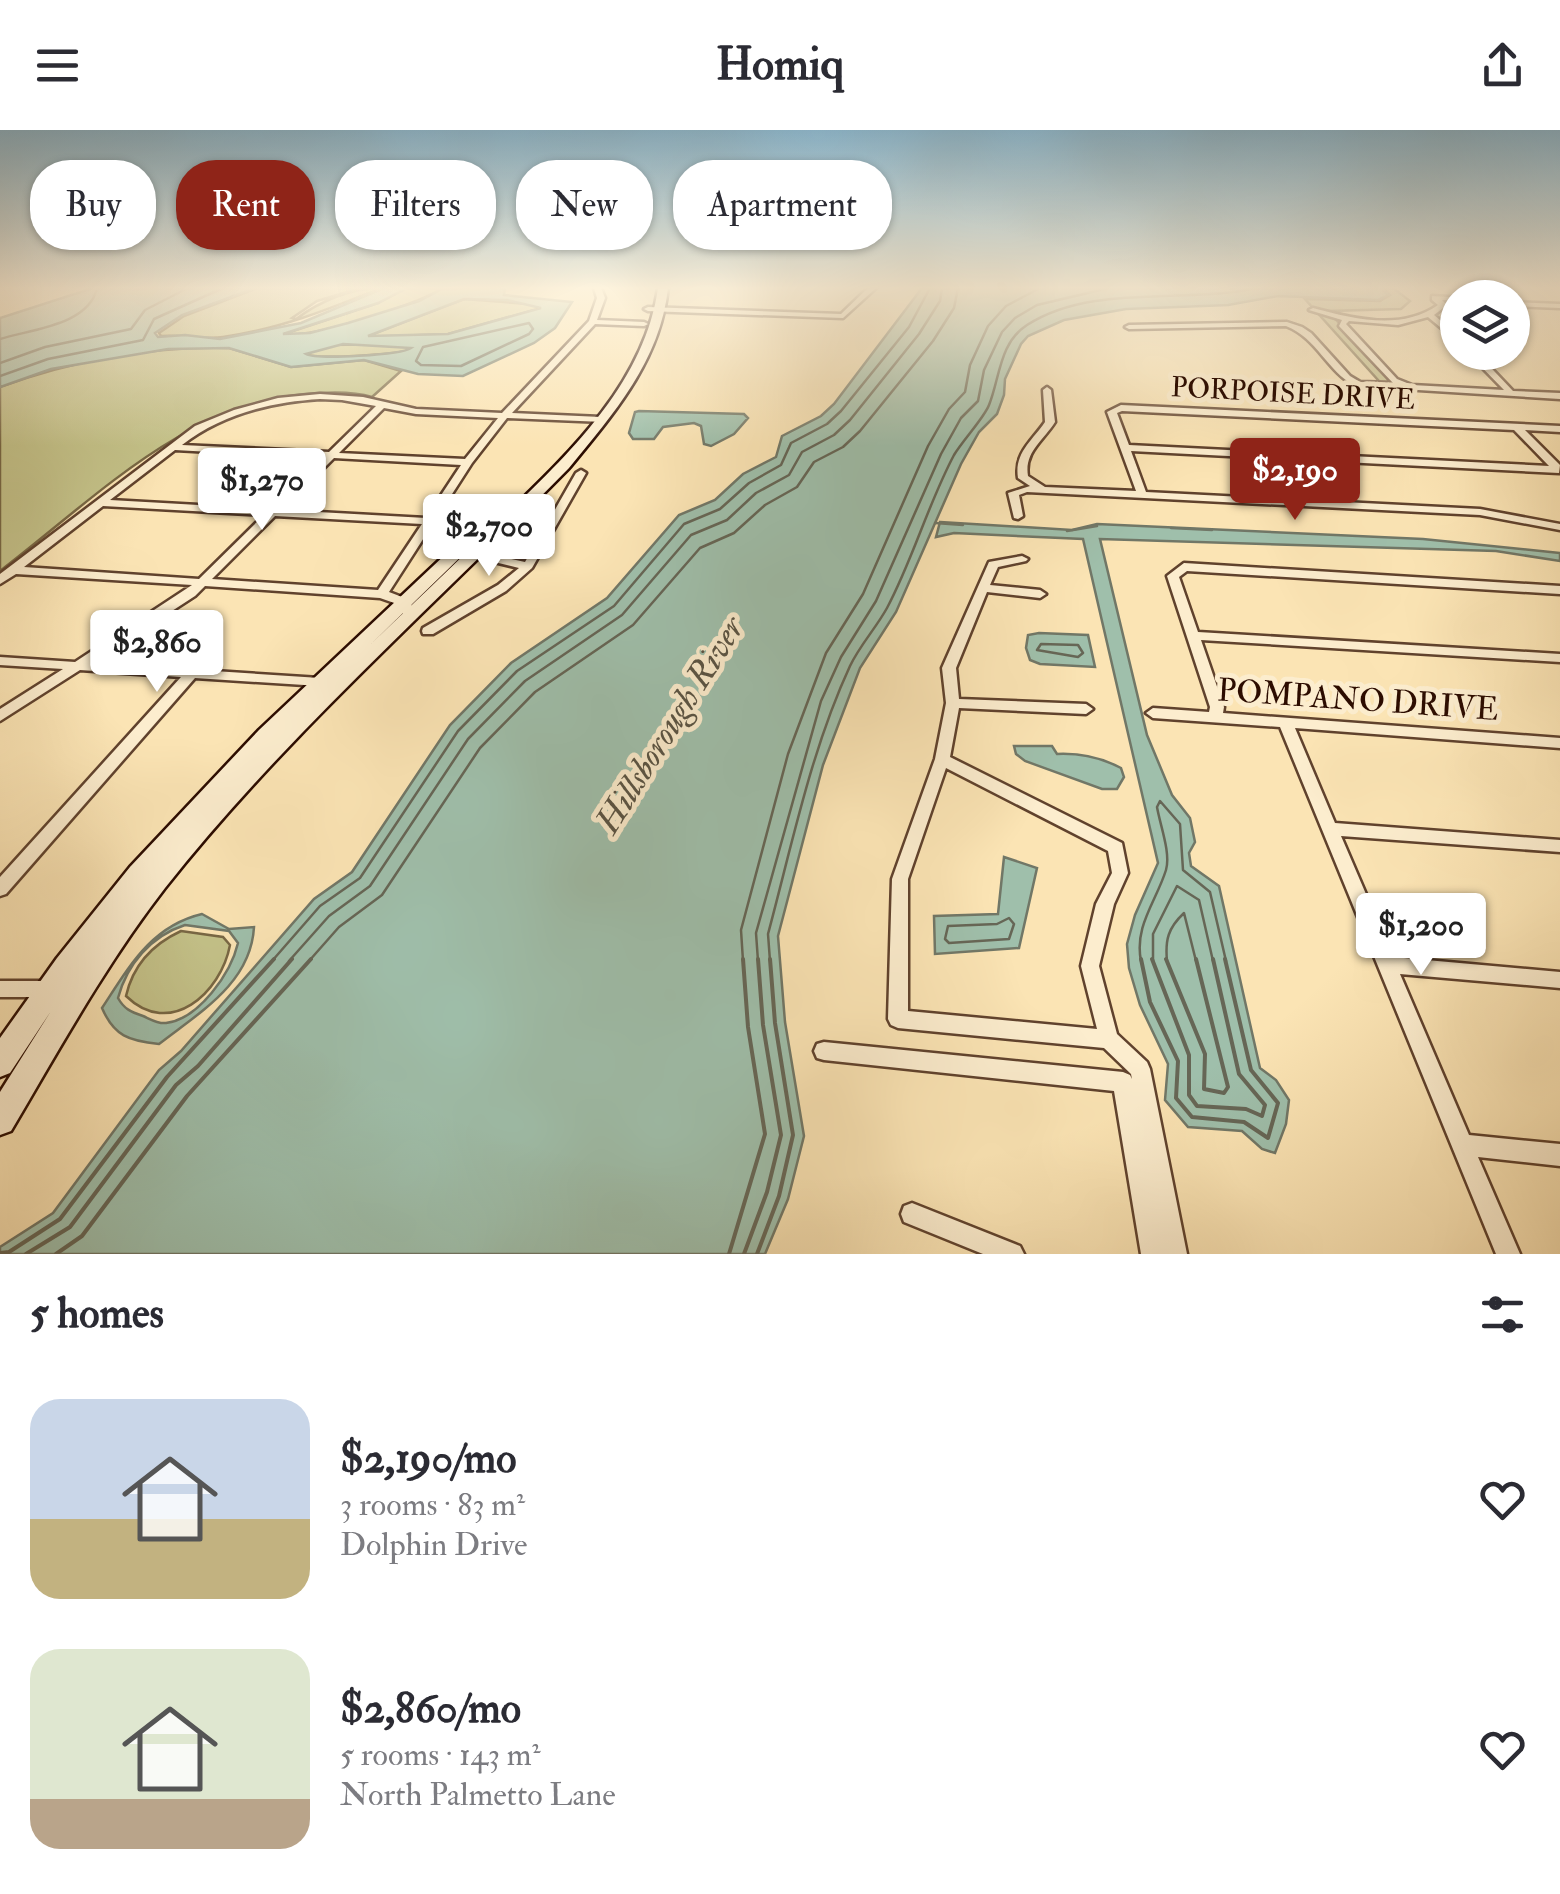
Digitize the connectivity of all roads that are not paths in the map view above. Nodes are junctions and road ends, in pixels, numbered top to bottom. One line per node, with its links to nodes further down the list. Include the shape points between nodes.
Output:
1 (576, 340): 12 (street)
2 (641, 340): 6 (main road)
3 (643, 340): 6 (main road)
4 (1313, 340): 10 (street, via 1338,373 1358,384)
5 (1357, 340): 9 (street, via 1394,381 1407,386)
6 (638, 356): 13 (main road)
7 (1489, 370): 9 (street)
8 (1048, 390): 22 (street, via 1050,422 1027,448 1020,471)
9 (1509, 390): 10 (street)
10 (1560, 394)
11 (382, 405): 12 (street); 16 (street, via 322,397 277,400 226,414); 18 (street)
12 (504, 416): 13 (street); 19 (street)
13 (595, 420): 29 (main road)
14 (1518, 427): 15 (street, PORPOISE DRIVE); 17 (street, PORPOISE DRIVE, via 1121,408 1112,412); 20 (street)
15 (1560, 428)
16 (173, 447): 18 (street); 24 (street)
17 (1126, 448): 20 (street); 23 (street, PORPOISE DRIVE)
18 (330, 455): 19 (street); 25 (street)
19 (468, 462): 27 (street)
20 (1560, 470)
21 (582, 473): 31 (street)
22 (1045, 489): 23 (street); 26 (street, via 1012,493)
23 (1142, 494): 28 (street, via 1480,512)
24 (100, 503): 25 (street); 32 (street)
25 (272, 513): 27 (street); 34 (street)
26 (1018, 516)
27 (427, 522): 37 (street)
28 (1560, 526)
29 (467, 553): 31 (street); 39 (main road)
30 (1022, 559): 35 (street, via 993,564)
31 (528, 566): 39 (street, via 502,588)
32 (12, 570): 33 (street); 34 (street)
33 (0, 580)
34 (202, 582): 37 (street); 43 (street, via 166,612)
35 (983, 588): 38 (street); 46 (street, via 949,668)
36 (1560, 590): 40 (street, via 1184,566 1173,576)
37 (382, 594): 39 (street)
38 (1040, 594)
39 (414, 618): 45 (main road); 61 (main road, via 257,771 158,880)
40 (1195, 636): 41 (street); 50 (street)
41 (1560, 658)
42 (0, 662): 43 (street)
43 (74, 666): 44 (street); 49 (street)
44 (190, 676): 45 (street); 56 (street)
45 (320, 682): 59 (main road, via 190,814)
46 (953, 703): 47 (street); 53 (street)
47 (1086, 710)
48 (1153, 713): 50 (street, POMPANO DRIVE)
49 (0, 716)
50 (1215, 717): 51 (street, POMPANO DRIVE)
51 (1286, 722): 52 (street, POMPANO DRIVE); 54 (street)
52 (1560, 742)
53 (942, 759): 62 (street, via 1116,847 1120,873 1104,904 1090,966); 62 (street, via 900,879 898,1019)
54 (1333, 829): 55 (street); 57 (street)
55 (1560, 846)
56 (0, 888)
57 (1389, 965): 58 (street); 66 (street)
58 (1560, 980)
59 (49, 988): 60 (street); 61 (street); 64 (main road)
60 (0, 990)
61 (81, 990): 65 (main road)
62 (1108, 1038): 71 (street, via 1140,1069)
63 (824, 1051): 70 (street, via 1124,1082)
64 (0, 1063)
65 (0, 1120)
66 (1465, 1145): 67 (street); 72 (street)
67 (1560, 1155)
68 (912, 1214): 69 (street)
69 (1012, 1254)
70 (1153, 1254)
71 (1176, 1254)
72 (1508, 1254)

